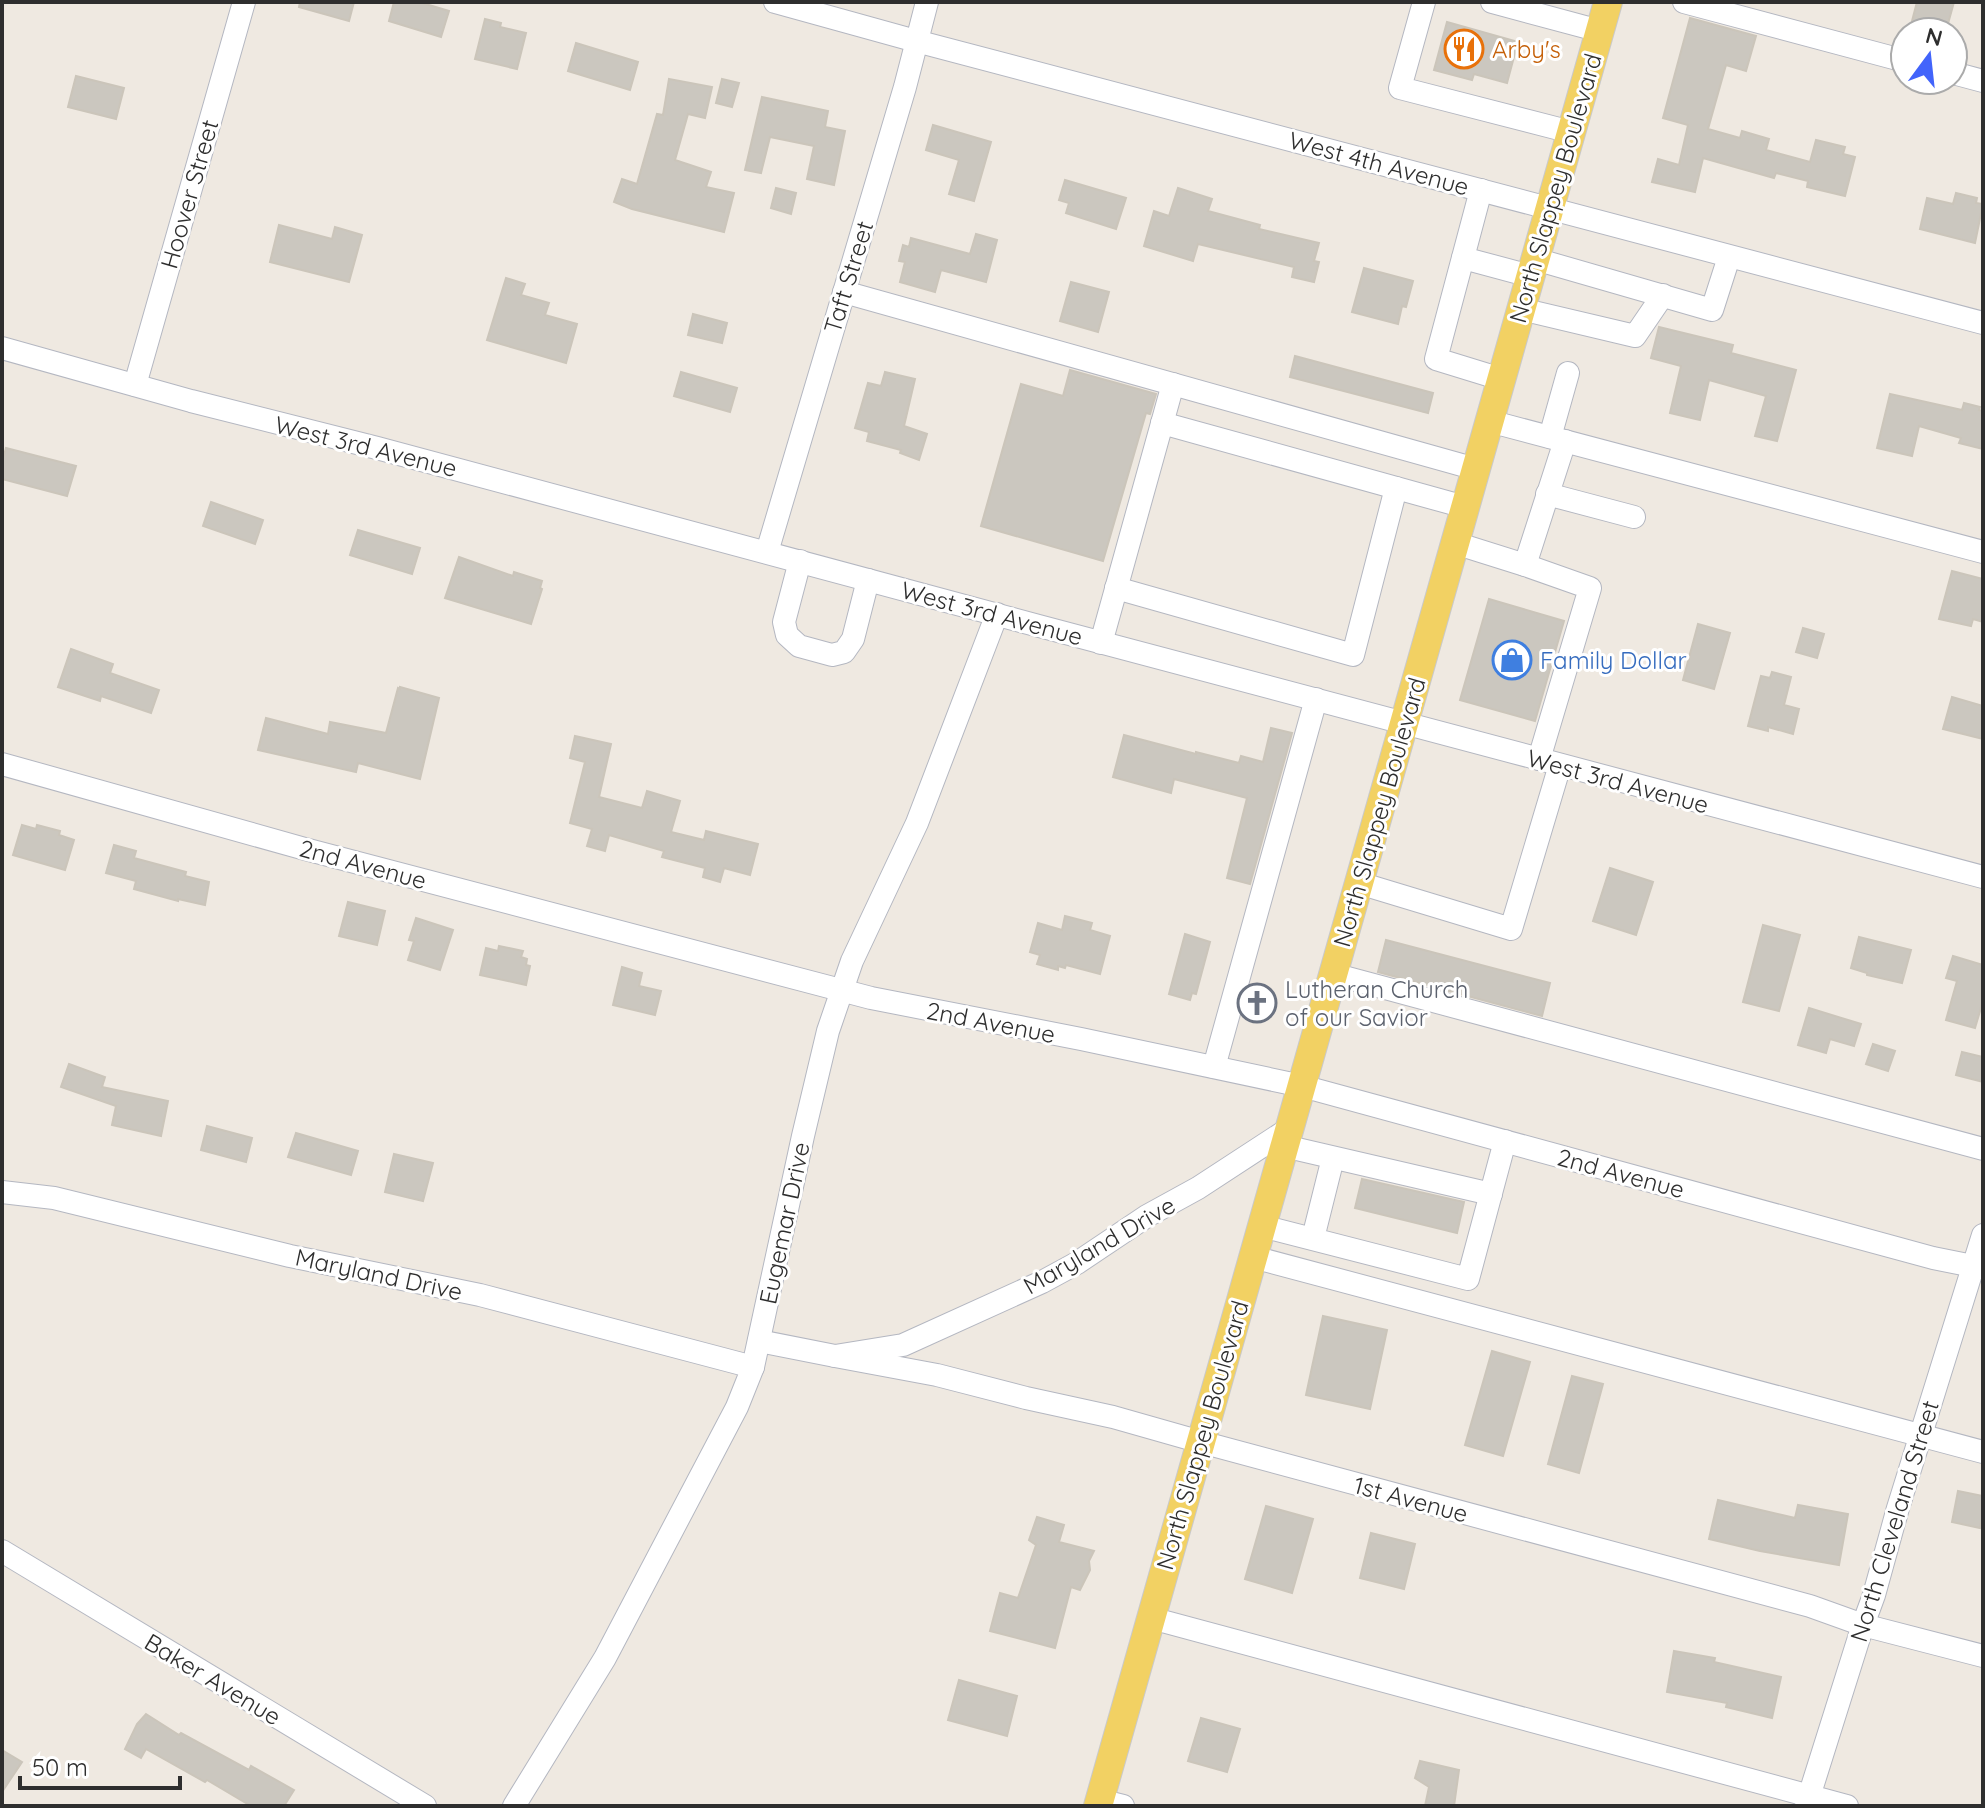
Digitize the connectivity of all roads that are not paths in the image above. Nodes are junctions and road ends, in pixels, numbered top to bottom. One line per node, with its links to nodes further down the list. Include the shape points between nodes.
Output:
1 (244, 2): 25 (street, Hoover Street)
2 (775, 2): 9 (street, West 4th Avenue)
3 (927, 2): 9 (street, Taft Street)
4 (1424, 2): 11 (street, via 1400,88)
5 (1492, 2): 8 (street)
6 (1608, 2): 8 (main road, North Slappey Boulevard)
7 (1684, 2): 10 (street)
8 (1600, 31): 11 (main road, North Slappey Boulevard)
9 (916, 41): 12 (street, West 4th Avenue); 17 (street, Taft Street)
10 (1889, 57)
11 (1571, 132): 13 (main road, North Slappey Boulevard)
12 (1481, 190): 13 (street, West 4th Avenue); 15 (street)
13 (1550, 208): 14 (street, West 4th Avenue); 16 (main road, North Slappey Boulevard)
14 (1729, 257): 18 (street, via 1712,310); 20 (street, West 4th Avenue)
15 (1463, 258): 16 (street); 23 (street, via 1436,359)
16 (1533, 267): 18 (street); 19 (main road, North Slappey Boulevard)
17 (844, 292): 24 (street); 35 (street, Taft Street)
18 (1663, 295): 19 (street, via 1635,336)
19 (1521, 309): 23 (main road, North Slappey Boulevard)
20 (1983, 323)
21 (2, 348): 25 (street, West 3rd Avenue)
22 (1568, 373): 28 (street)
23 (1501, 379): 26 (main road, North Slappey Boulevard)
24 (1173, 384): 27 (street); 29 (street)
25 (135, 385): 35 (street, West 3rd Avenue)
26 (1489, 421): 28 (street); 29 (main road, North Slappey Boulevard)
27 (1162, 423): 30 (street); 40 (street)
28 (1557, 439): 31 (street); 36 (street)
29 (1476, 469): 32 (main road, North Slappey Boulevard)
30 (1396, 488): 32 (street); 40 (street, via 1353,655)
31 (1547, 494): 33 (street); 38 (street)
32 (1465, 507): 34 (main road, North Slappey Boulevard)
33 (1634, 517)
34 (1455, 543): 38 (street); 44 (main road, North Slappey Boulevard)
35 (767, 552): 37 (street, West 3rd Avenue)
36 (1983, 552)
37 (800, 561): 39 (street, West 3rd Avenue); 39 (street, via 784,622 787,635 799,646 832,655 844,652 853,639)
38 (1525, 565): 45 (street, via 1590,588)
39 (868, 580): 41 (street, West 3rd Avenue)
40 (1116, 588): 42 (street)
41 (997, 614): 42 (street, West 3rd Avenue); 50 (street, Eugemar Drive, via 917,823)
42 (1101, 643): 43 (street, West 3rd Avenue)
43 (1316, 699): 44 (street, West 3rd Avenue); 51 (street)
44 (1404, 723): 45 (street, West 3rd Avenue); 48 (main road, North Slappey Boulevard)
45 (1549, 762): 47 (street, West 3rd Avenue); 48 (street, via 1511,929)
46 (2, 764): 50 (street, 2nd Avenue)
47 (1983, 877)
48 (1359, 883): 49 (main road, North Slappey Boulevard)
49 (1333, 974): 52 (main road, North Slappey Boulevard); 55 (street)
50 (842, 991): 51 (street, 2nd Avenue); 64 (street, Eugemar Drive, via 803,1136)
51 (1214, 1067): 52 (street, 2nd Avenue)
52 (1302, 1086): 53 (main road, North Slappey Boulevard); 54 (street, 2nd Avenue)
53 (1287, 1137): 56 (street); 59 (main road, North Slappey Boulevard); 65 (street, Maryland Drive, via 1042,1282 903,1345)
54 (1505, 1141): 58 (street); 63 (street, 2nd Avenue)
55 (1983, 1149)
56 (1333, 1158): 58 (street); 61 (street)
57 (2, 1192): 66 (street, Maryland Drive, via 54,1198 290,1256 480,1295)
58 (1491, 1194): 61 (street, via 1468,1279)
59 (1262, 1226): 61 (street); 62 (main road, North Slappey Boulevard)
60 (1983, 1235): 63 (street, North Cleveland Street)
61 (1313, 1238)
62 (1253, 1257): 67 (street); 68 (main road, North Slappey Boulevard)
63 (1978, 1267): 67 (street, North Cleveland Street)
64 (759, 1341): 65 (street, Maryland Drive); 66 (street, Eugemar Drive)
65 (835, 1356): 68 (street, 1st Avenue, via 937,1375)
66 (753, 1367): 77 (street, Eugemar Drive, via 605,1658)
67 (1921, 1435): 69 (street); 72 (street, North Cleveland Street)
68 (1201, 1442): 71 (main road, North Slappey Boulevard); 72 (street, 1st Avenue, via 1810,1606)
69 (1983, 1452)
70 (2, 1551): 76 (street, Baker Avenue)
71 (1151, 1618): 74 (street); 75 (main road, North Slappey Boulevard)
72 (1863, 1625): 73 (street, 1st Avenue); 74 (street, North Cleveland Street)
73 (1983, 1656)
74 (1808, 1801): 78 (street)
75 (1107, 1804)
76 (425, 1806)
77 (514, 1806)
78 (1847, 1806)

